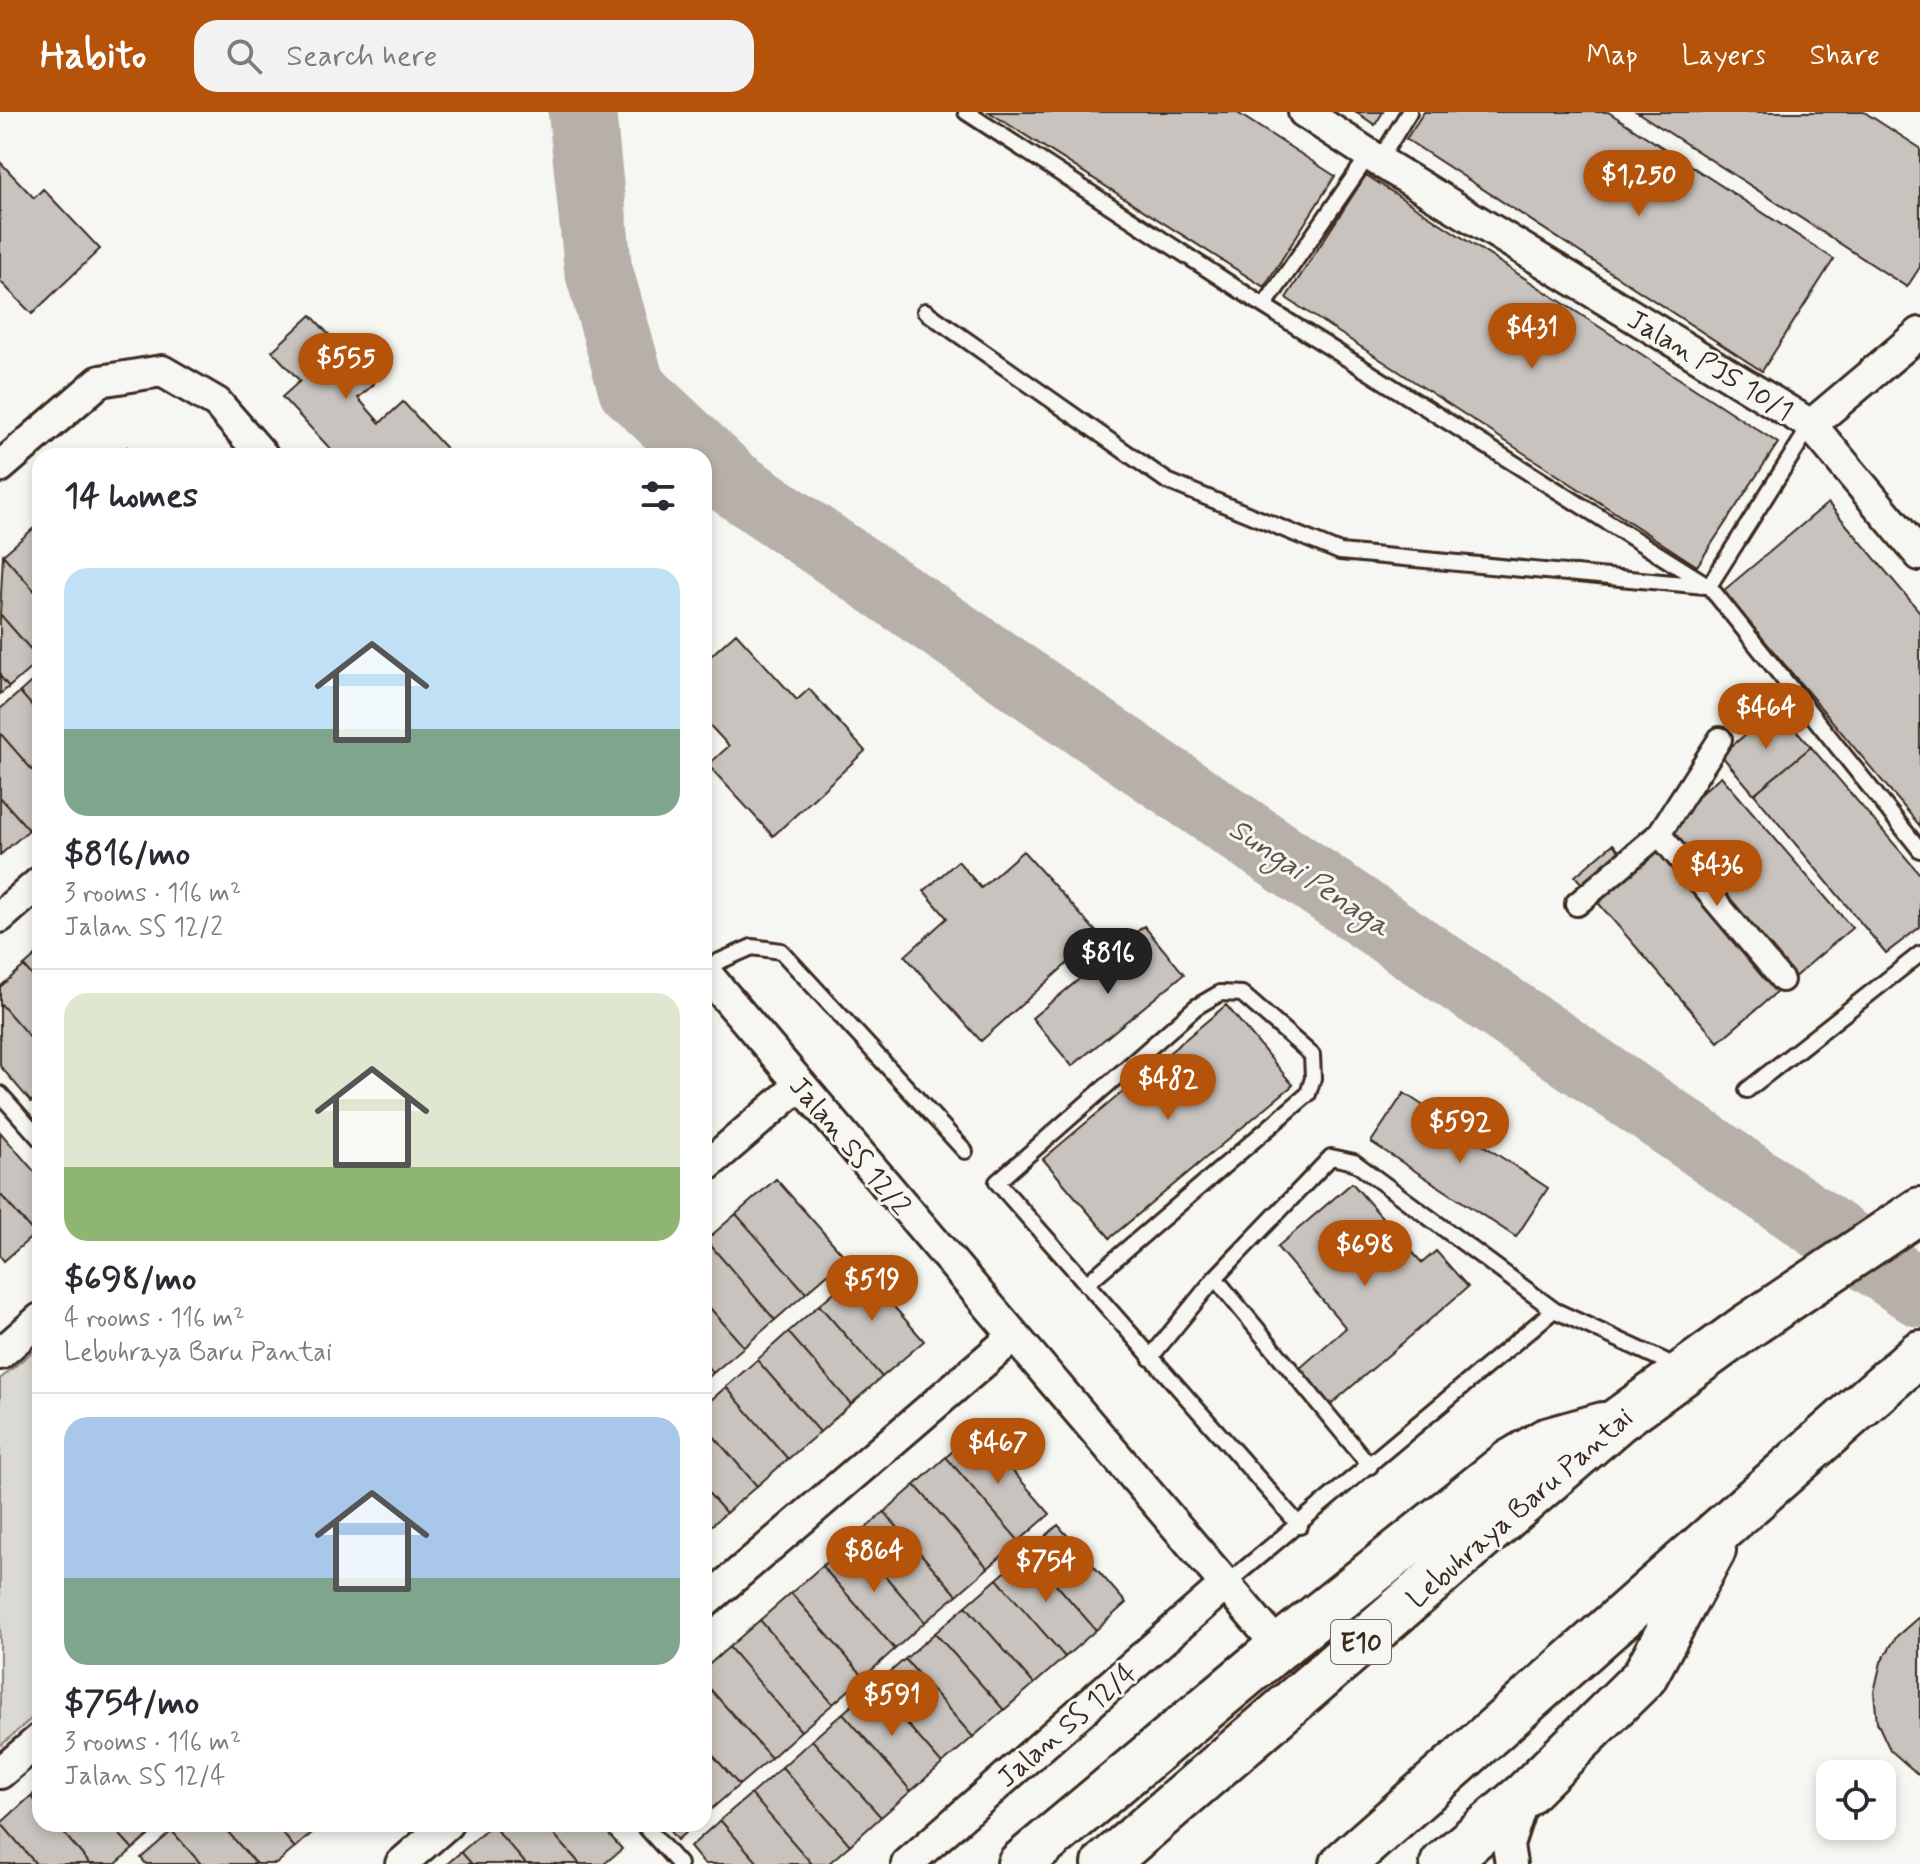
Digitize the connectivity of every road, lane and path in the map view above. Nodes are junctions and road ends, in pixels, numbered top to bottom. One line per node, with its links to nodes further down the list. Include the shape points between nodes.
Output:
1 (966, 112): 5 (lane)
2 (1304, 112): 4 (street, Jalan PJS 10/1)
3 (1409, 112): 4 (lane)
4 (1374, 158): 5 (lane); 8 (street, Jalan PJS 10/1)
5 (1264, 306): 12 (lane)
6 (925, 311): 12 (lane, via 1167,481 1340,552)
7 (1920, 333): 8 (street)
8 (1811, 425): 11 (street, Jalan PJS 10/1); 12 (lane)
9 (256, 448): 10 (street, via 217,403 162,371 100,381)
10 (0, 467)
11 (1920, 555)
12 (1709, 586): 15 (lane)
13 (1720, 739): 14 (street)
14 (1659, 834): 17 (street); 22 (street)
15 (1920, 850)
16 (32, 889): 18 (street)
17 (1577, 904)
18 (0, 917)
19 (1920, 954): 24 (lane)
20 (712, 966): 27 (lane, via 752,947 781,951)
21 (712, 980): 23 (street, Jalan SS 12/2)
22 (1782, 980)
23 (800, 1085): 28 (street); 34 (street, Jalan SS 12/2)
24 (1747, 1090)
25 (0, 1094): 26 (lane)
26 (32, 1130)
27 (965, 1151)
28 (712, 1161)
29 (1920, 1210): 38 (highway, Lebuhraya Baru Pantai / E10)
30 (1215, 1278): 32 (lane, via 1331,1157 1354,1162); 37 (lane); 40 (lane)
31 (1086, 1284): 31 (lane, via 1308,1094 1312,1055 1242,994 1220,993 1196,1007 997,1182); 37 (lane)
32 (1554, 1310): 38 (lane); 40 (lane)
33 (32, 1326): 36 (street)
34 (1014, 1336): 43 (street, Jalan SS 12/2); 44 (street)
35 (1920, 1353): 41 (highway)
36 (0, 1354)
37 (1150, 1358): 42 (lane)
38 (1686, 1371): 39 (highway, Lebuhraya Baru Pantai / E10)
39 (1617, 1421): 45 (highway, via 1546,1441 1509,1463); 55 (highway, Lebuhraya Baru Pantai / E10)
40 (1370, 1466): 42 (lane)
41 (1728, 1523): 48 (highway, via 1644,1677); 56 (highway)
42 (1300, 1526): 43 (lane)
43 (1225, 1585): 45 (street, Jalan SS 12/2); 53 (street, Jalan SS 12/4)
44 (712, 1596)
45 (1279, 1647): 54 (highway)
46 (32, 1746): 47 (street)
47 (0, 1773)
48 (1525, 1794): 57 (highway); 58 (street, via 1508,1845)
49 (438, 1832): 51 (street)
50 (650, 1832): 52 (lane)
51 (401, 1864)
52 (679, 1864)
53 (907, 1864)
54 (1020, 1864)
55 (1105, 1864)
56 (1343, 1864)
57 (1443, 1864)
58 (1511, 1864)

